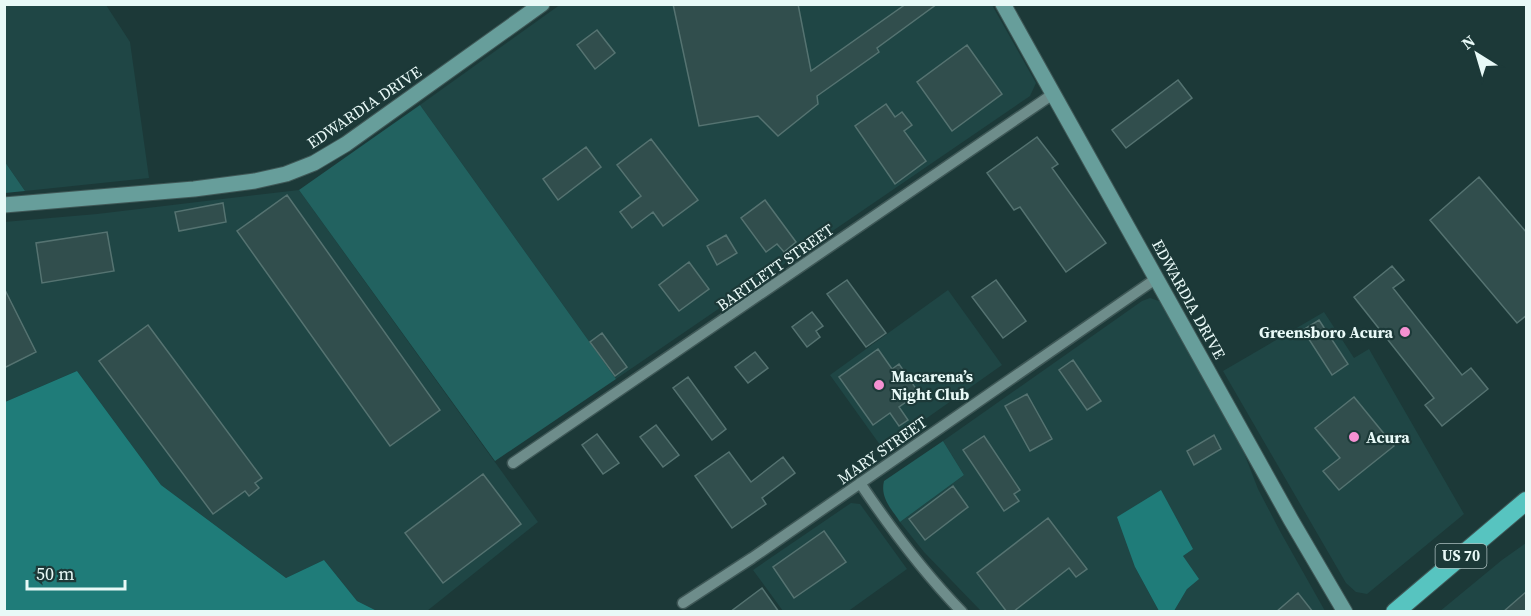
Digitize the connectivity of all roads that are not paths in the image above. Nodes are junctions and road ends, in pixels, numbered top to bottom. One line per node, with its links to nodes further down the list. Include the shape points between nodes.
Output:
1 (542, 4): 4 (main road, EDWARDIA DRIVE, via 354,138 314,163 286,174 194,189)
2 (1003, 4): 3 (main road, EDWARDIA DRIVE)
3 (1053, 94): 5 (main road, EDWARDIA DRIVE); 6 (street, BARTLETT STREET)
4 (4, 205)
5 (1157, 278): 7 (street, MARY STREET); 11 (main road, EDWARDIA DRIVE)
6 (513, 463)
7 (860, 483): 9 (street, MARY STREET); 10 (street, via 897,536)
8 (1527, 501): 12 (highway, US 70)
9 (683, 603)
10 (962, 612)
11 (1345, 612)
12 (1395, 612)

